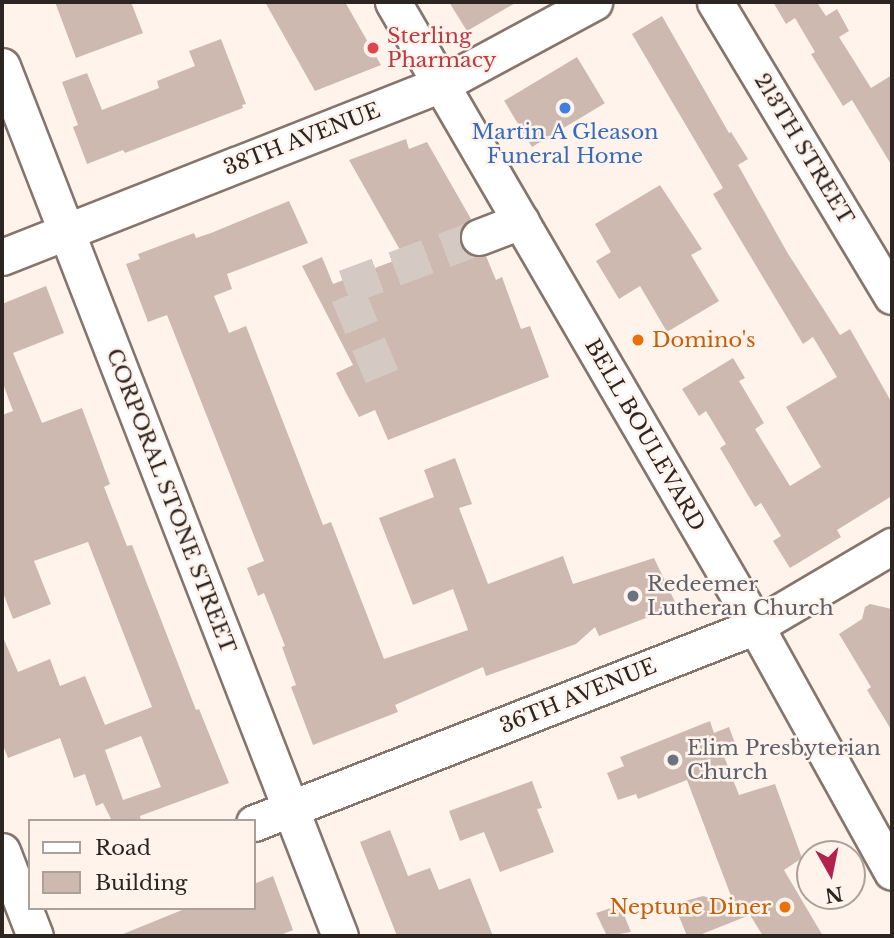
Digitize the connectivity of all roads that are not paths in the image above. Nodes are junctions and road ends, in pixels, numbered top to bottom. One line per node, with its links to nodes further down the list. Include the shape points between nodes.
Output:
1 (393, 2): 5 (street, BELL BOULEVARD)
2 (594, 2): 5 (street, 38TH AVENUE)
3 (715, 2): 10 (street, 213TH STREET)
4 (2, 66): 7 (street, CORPORAL STONE STREET)
5 (442, 84): 6 (street, BELL BOULEVARD); 7 (street, 38TH AVENUE)
6 (521, 222): 8 (street); 12 (street, BELL BOULEVARD)
7 (66, 232): 9 (street, 38TH AVENUE); 13 (street, CORPORAL STONE STREET)
8 (479, 237)
9 (2, 257)
10 (892, 296)
11 (892, 546): 12 (street, 36TH AVENUE)
12 (756, 625): 13 (street, 36TH AVENUE); 16 (street, BELL BOULEVARD)
13 (290, 809): 14 (street, 36TH AVENUE); 18 (street, CORPORAL STONE STREET)
14 (256, 823)
15 (2, 851): 17 (street)
16 (892, 872)
17 (26, 920)
18 (340, 936)

